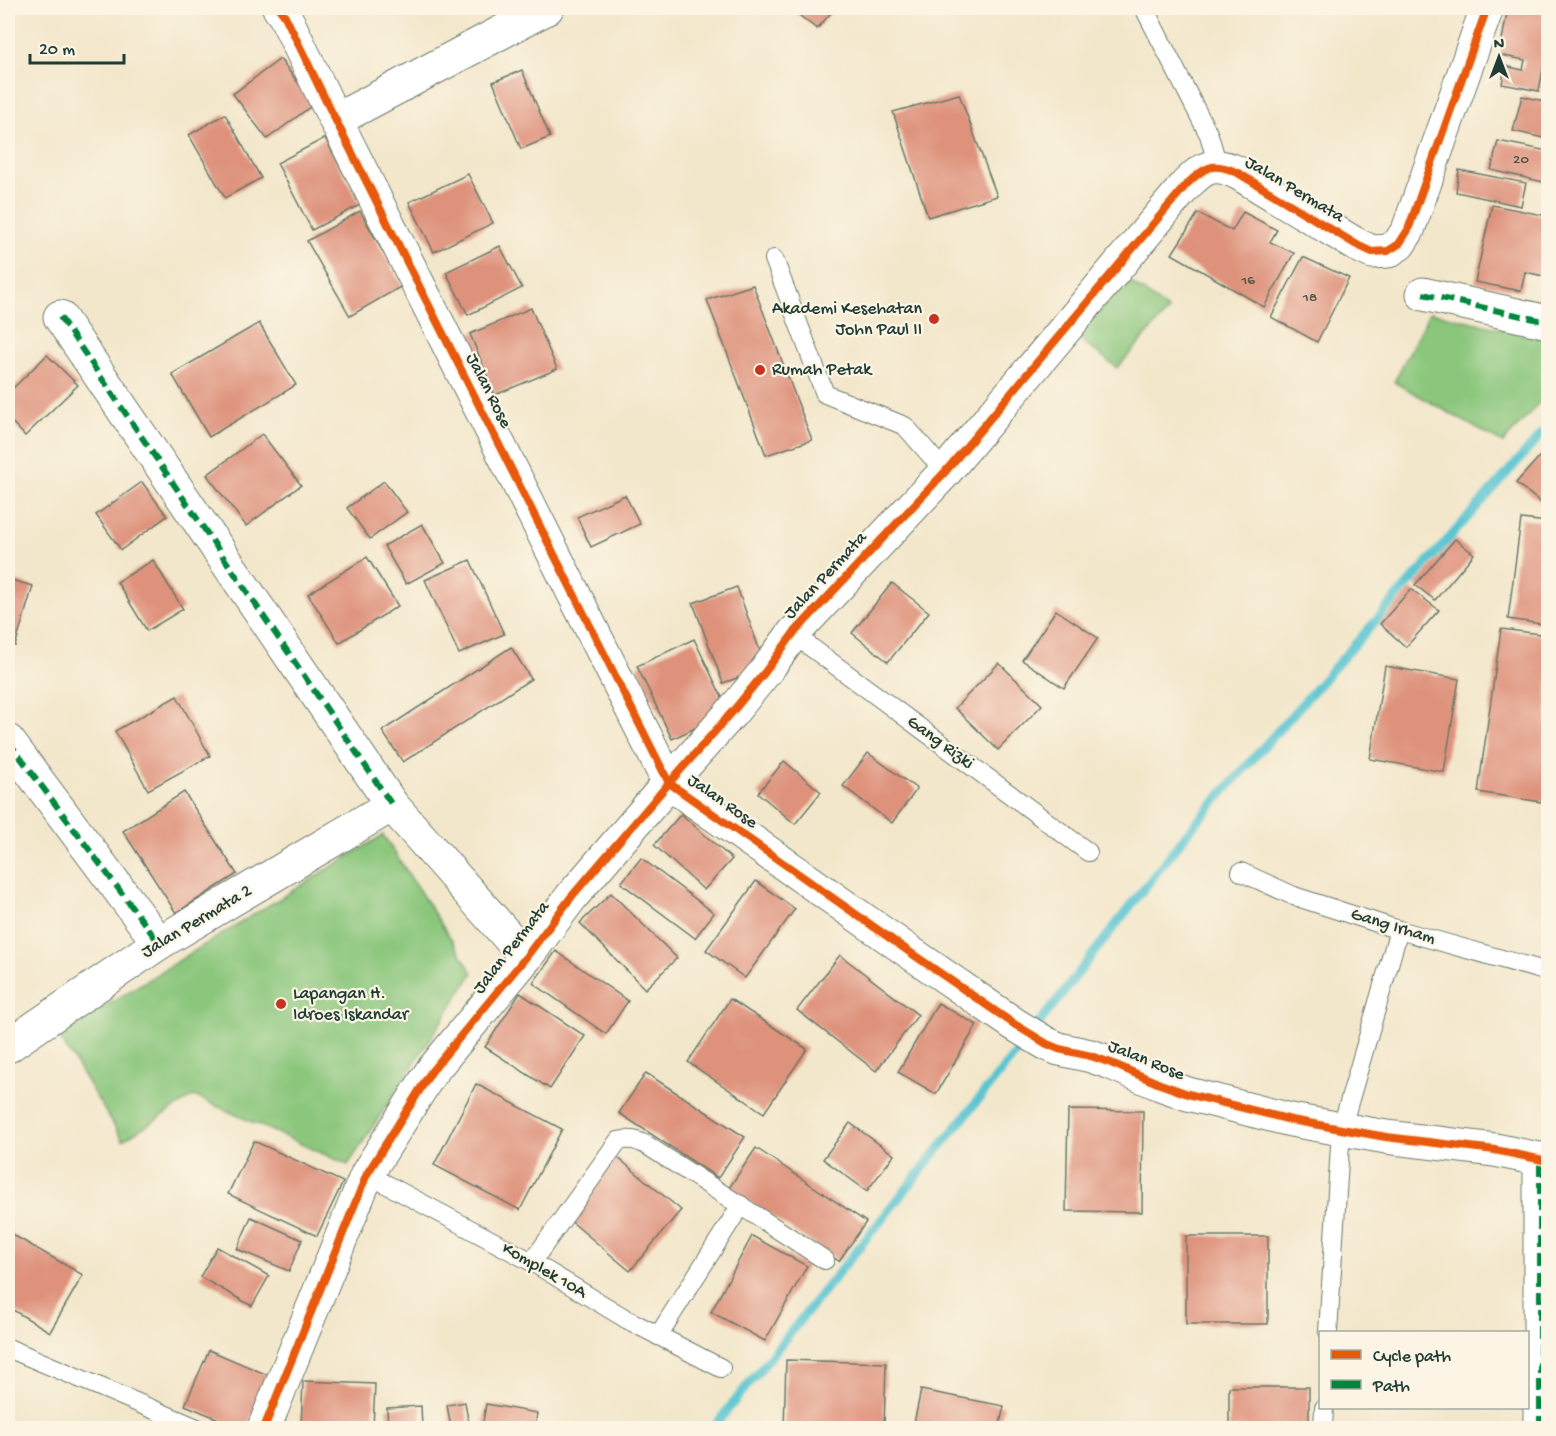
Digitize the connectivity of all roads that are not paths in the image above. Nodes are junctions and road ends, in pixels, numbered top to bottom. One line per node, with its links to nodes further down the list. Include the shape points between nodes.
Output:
1 (279, 8): 5 (street, Jalan Rose)
2 (547, 8): 5 (street)
3 (1144, 8): 6 (lane, via 1209,135)
4 (1487, 8): 6 (street, Jalan Permata, via 1408,230 1394,248 1372,252 1364,249 1238,172)
5 (336, 120): 14 (street, Jalan Rose)
6 (1218, 166): 11 (street, Jalan Permata, via 1207,168 1186,186)
7 (774, 259): 11 (lane, via 825,394 905,426)
8 (1423, 294): 10 (street)
9 (60, 317): 15 (street)
10 (1548, 322)
11 (945, 472): 12 (street, Jalan Permata)
12 (793, 634): 14 (street, Jalan Permata, via 733,711); 16 (lane, Gang Rizki)
13 (8, 741): 19 (street)
14 (669, 783): 20 (street, Jalan Permata, via 572,896); 23 (street, Jalan Rose, via 1047,1044 1111,1063 1188,1094)
15 (392, 805): 19 (street, Jalan Permata 2); 20 (street)
16 (1088, 852)
17 (1241, 872): 18 (lane, Gang Irham, via 1294,896)
18 (1399, 930): 21 (lane, Gang Irham); 23 (lane)
19 (159, 943): 22 (street, Jalan Permata 2)
20 (526, 957): 25 (street, Jalan Permata, via 431,1072)
21 (1548, 972)
22 (8, 1046)
23 (1341, 1130): 24 (street, Jalan Rose); 29 (lane)
24 (1544, 1160): 37 (street)
25 (367, 1174): 28 (lane, Komplek 10A); 35 (street, Jalan Permata)
26 (741, 1205): 27 (lane); 28 (lane, via 648,1146 627,1138 618,1140); 30 (lane)
27 (825, 1260)
28 (532, 1262): 30 (lane, Komplek 10A)
29 (1328, 1331)
30 (658, 1336): 32 (lane, Komplek 10A)
31 (8, 1348): 34 (lane)
32 (721, 1368)
33 (1324, 1409): 36 (lane)
34 (197, 1428)
35 (264, 1428)
36 (1323, 1428)
37 (1540, 1428)

